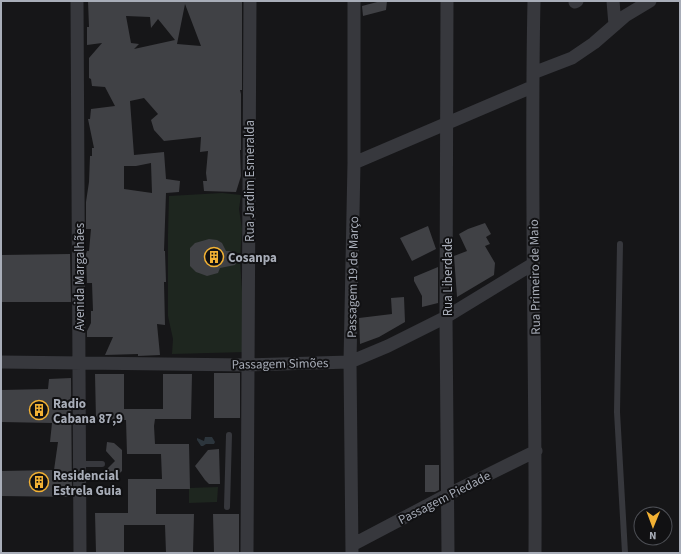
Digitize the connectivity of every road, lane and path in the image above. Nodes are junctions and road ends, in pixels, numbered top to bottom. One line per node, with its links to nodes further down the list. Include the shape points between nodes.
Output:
1 (77, 1): 18 (street, Avenida Margalhães)
2 (250, 1): 19 (street, Rua Jardim Esmeralda)
3 (354, 1): 12 (street, Passagem 19 de Março)
4 (447, 1): 11 (street, Rua Liberdade)
5 (534, 1): 9 (street, Rua Primeiro de Maio)
6 (613, 1): 8 (street)
7 (650, 1): 8 (street)
8 (615, 25): 9 (street, via 572,58)
9 (533, 73): 10 (street, Rua Primeiro de Maio)
10 (532, 87): 11 (street); 14 (street, Rua Primeiro de Maio)
11 (447, 123): 12 (street); 15 (street, Rua Liberdade)
12 (354, 162): 17 (street, Passagem 19 de Março)
13 (620, 244): 31 (lane, via 617,412)
14 (533, 264): 15 (street, Passagem Simões); 21 (street, Rua Primeiro de Maio)
15 (446, 317): 17 (street, Passagem Simões); 24 (street, Rua Liberdade)
16 (1, 362): 18 (street, Passagem Simões)
17 (350, 362): 19 (street, Passagem Simões); 26 (street, Passagem 19 de Março)
18 (80, 363): 19 (street, Passagem Simões); 22 (street, Avenida Margalhães)
19 (247, 364): 28 (street, Rua Jardim Esmeralda)
20 (229, 435): 25 (lane)
21 (536, 451): 24 (street, Passagem Piedade); 30 (street, Rua Primeiro de Maio)
22 (80, 464): 23 (lane); 27 (street, Avenida Margalhães)
23 (102, 464)
24 (447, 495): 26 (street, Passagem Piedade); 29 (street, Rua Liberdade)
25 (228, 507)
26 (352, 549)
27 (80, 553)
28 (247, 553)
29 (448, 553)
30 (535, 553)
31 (626, 553)

